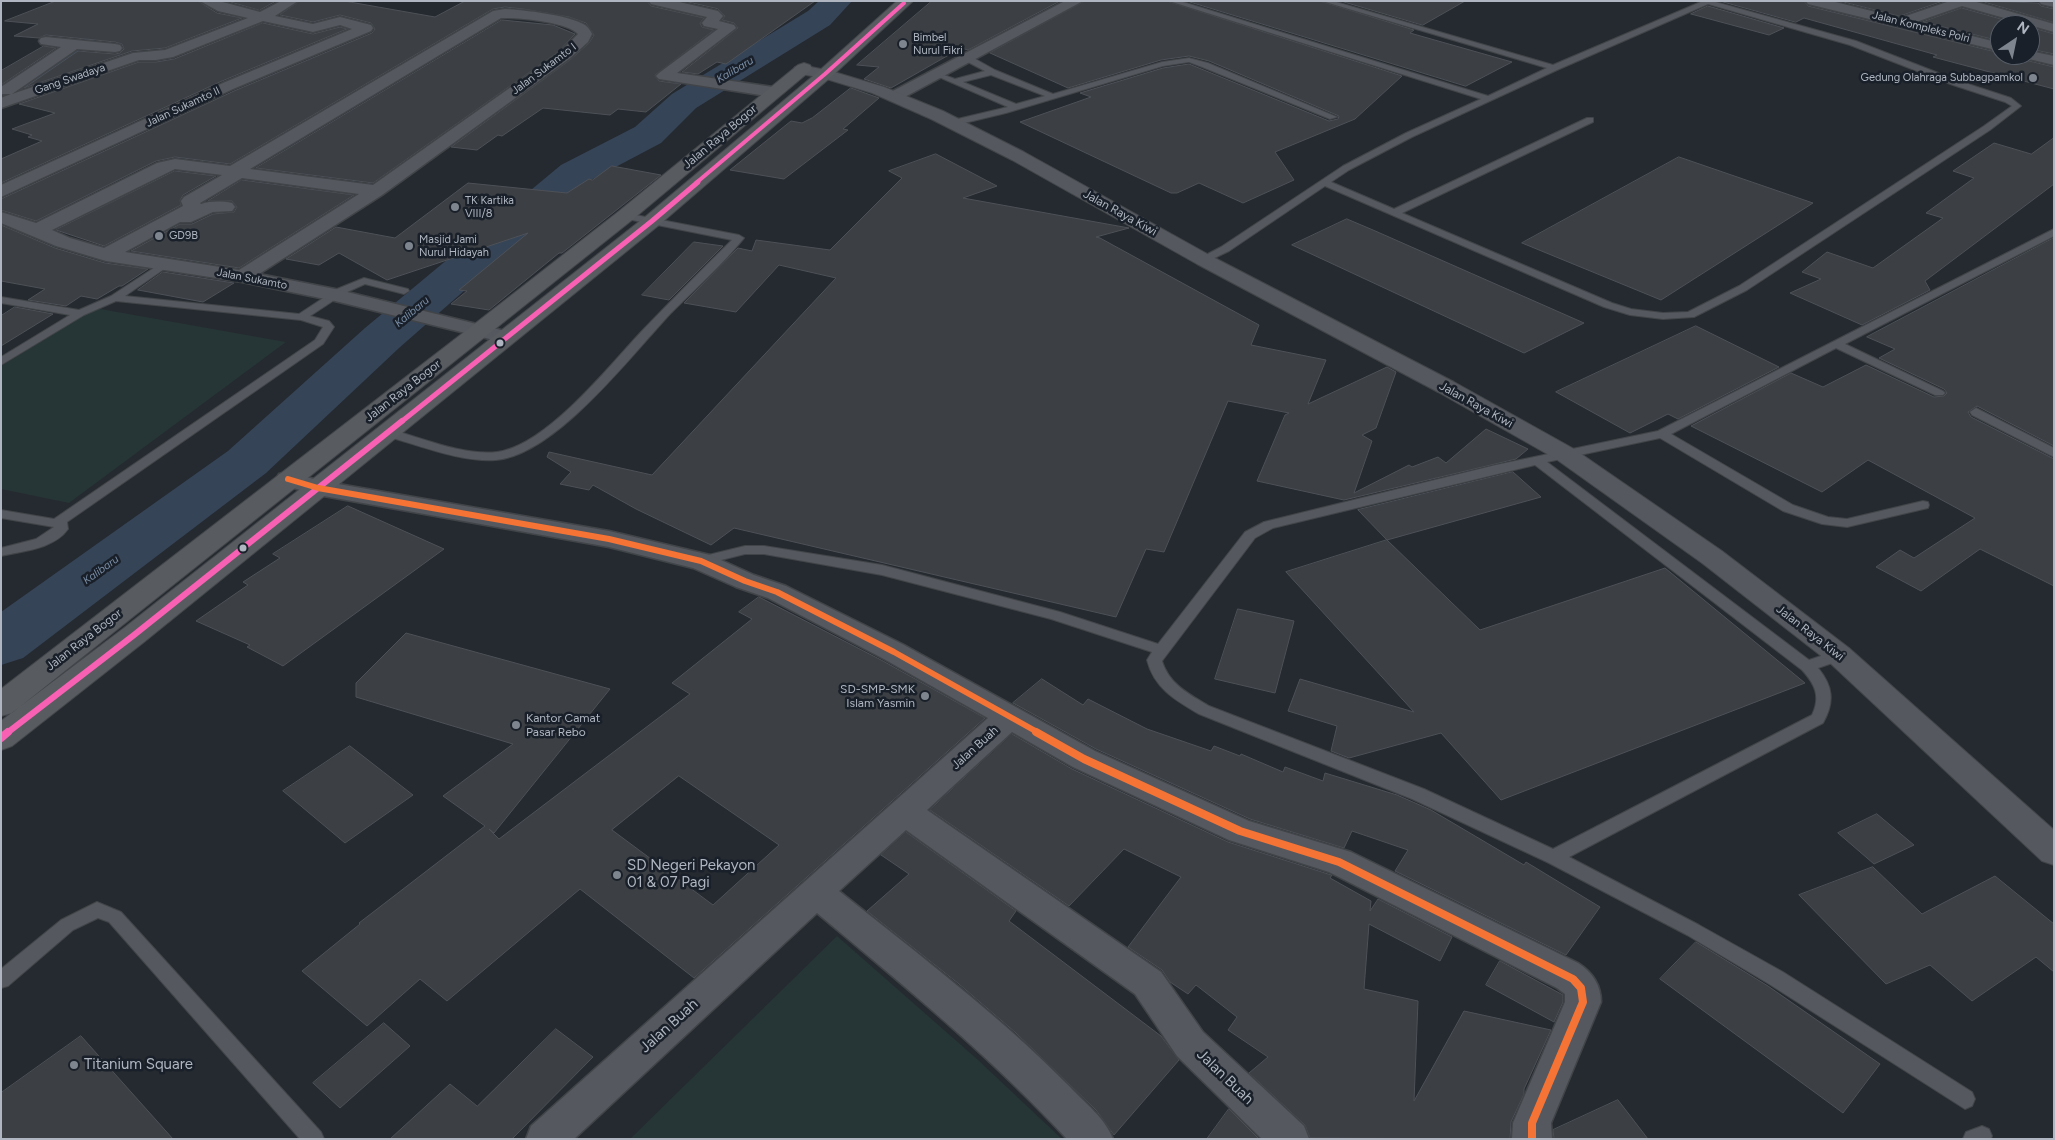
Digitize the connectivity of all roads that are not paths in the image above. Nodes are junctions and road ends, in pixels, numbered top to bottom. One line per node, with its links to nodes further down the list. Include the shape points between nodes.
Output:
1 (207, 1): 13 (street)
2 (290, 1): 13 (street, Gang Swadaya)
3 (656, 1): 28 (street, via 713,14 716,16 709,23 729,28 665,77)
4 (906, 1): 23 (highway, Jalan Raya Bogor)
5 (1076, 1): 20 (street)
6 (1172, 1): 32 (lane)
7 (1325, 1): 24 (lane)
8 (1813, 1): 14 (street, Jalan Kompleks Polri)
9 (2046, 1): 12 (street)
10 (1706, 2): 24 (lane); 43 (lane, via 1853,43 2017,106 1743,288 1690,315 1630,312 1608,305)
11 (1962, 2): 14 (street); 15 (street)
12 (2054, 3)
13 (262, 17): 33 (street, Gang Swadaya, via 168,54 138,56); 41 (street, Jalan Sukamto II, via 313,28 340,21 366,28 228,86)
14 (1903, 22): 17 (street, Jalan Kompleks Polri)
15 (2054, 28)
16 (46, 41): 18 (street)
17 (1990, 44)
18 (78, 45): 19 (street); 29 (street)
19 (114, 48)
20 (967, 58): 25 (lane); 26 (street)
21 (2040, 58): 22 (street)
22 (2054, 61)
23 (814, 67): 28 (highway, Jalan Raya Bogor); 30 (street, Jalan Raya Kiwi); 46 (highway, Jalan Raya Bogor)
24 (1554, 68): 32 (lane)
25 (992, 72): 27 (lane); 31 (lane)
26 (936, 74): 27 (lane); 30 (street)
27 (954, 82): 34 (lane)
28 (773, 92): 44 (highway, Jalan Raya Bogor)
29 (1, 94)
30 (895, 96): 37 (street, Jalan Raya Kiwi)
31 (1052, 96): 34 (lane); 35 (lane, via 1162,64 1189,60)
32 (1490, 99): 39 (lane, via 1402,139 1346,168)
33 (1, 103)
34 (1015, 107): 37 (lane)
35 (1333, 116)
36 (1590, 120): 43 (lane)
37 (952, 123): 51 (street, Jalan Raya Kiwi)
38 (236, 172): 40 (street); 40 (street, Jalan Sukamto I, via 498,14 568,24 584,30 583,39 564,56); 47 (street, via 190,201 194,206); 48 (street, via 174,164 163,167)
39 (1325, 183): 43 (lane); 51 (lane)
40 (376, 191): 53 (street, Jalan Sukamto I, via 309,226)
41 (1, 192)
42 (226, 208): 47 (street, via 210,207 179,221)
43 (1394, 213)
44 (625, 216): 46 (lane); 60 (highway, Jalan Raya Bogor)
45 (1, 217): 48 (street, Jalan Sukamto)
46 (652, 221): 61 (highway, Jalan Raya Bogor); 66 (lane, via 738,238 575,410 536,440 515,452 499,456 480,456)
47 (165, 223): 50 (street)
48 (37, 230): 50 (street, Jalan Sukamto)
49 (2054, 232): 62 (lane)
50 (106, 255): 52 (street, Jalan Sukamto)
51 (1204, 260): 69 (street, Jalan Raya Kiwi, via 1446,387)
52 (166, 263): 53 (street, Jalan Sukamto); 56 (lane)
53 (242, 276): 55 (street, Jalan Sukamto)
54 (404, 291): 55 (lane, via 364,281)
55 (335, 295): 59 (lane); 60 (street, Jalan Sukamto)
56 (116, 298): 58 (lane); 59 (lane)
57 (1, 300): 58 (lane)
58 (80, 313): 63 (lane)
59 (301, 317): 75 (lane, via 329,327 319,342)
60 (480, 331): 61 (street, Jalan Sukamto); 71 (highway, Jalan Raya Bogor)
61 (506, 338): 66 (highway, Jalan Raya Bogor)
62 (1836, 344): 64 (lane); 67 (lane)
63 (1, 362)
64 (1939, 393)
65 (1976, 412): 68 (lane)
66 (386, 432): 72 (highway, Jalan Raya Bogor)
67 (1662, 434): 69 (lane); 73 (lane, via 1788,508 1828,521 1847,523)
68 (2054, 452)
69 (1565, 454): 70 (lane); 79 (street, Jalan Raya Kiwi, via 1712,557)
70 (1537, 460): 78 (lane, via 1285,521 1250,535); 80 (lane)
71 (288, 479): 72 (street, Jalan Buah); 82 (highway, Jalan Raya Bogor)
72 (318, 488): 77 (street, Jalan Buah, via 609,540); 82 (highway, Jalan Raya Bogor)
73 (1923, 506)
74 (1, 514): 75 (lane)
75 (58, 522): 76 (lane, via 61,524 58,533)
76 (1, 552)
77 (701, 561): 78 (lane, via 745,550 764,550 882,570 1055,615); 81 (street, Jalan Buah, via 777,592)
78 (1161, 650): 85 (lane, via 1154,660 1164,683 1204,710 1418,794)
79 (1839, 655): 80 (lane); 84 (street, Jalan Raya Kiwi)
80 (1807, 666): 85 (lane, via 1819,678 1824,690 1825,704 1818,720)
81 (1011, 717): 83 (street, Jalan Buah); 93 (street, via 1084,759 1240,830 1339,862 1578,982 1583,993 1582,1002 1532,1122)
82 (6, 722)
83 (905, 812): 86 (street, Jalan Buah); 92 (street, Jalan Buah, via 1148,983 1190,1044)
84 (2054, 851)
85 (1553, 857): 88 (lane, via 1693,930 1776,978)
86 (817, 893): 90 (street, Jalan Buah); 91 (street, via 948,1000 1039,1082)
87 (1, 980): 89 (lane, via 67,925 97,910 115,916)
88 (1965, 1099)
89 (314, 1139)
90 (545, 1139)
91 (1094, 1139)
92 (1290, 1139)
93 (1532, 1139)

